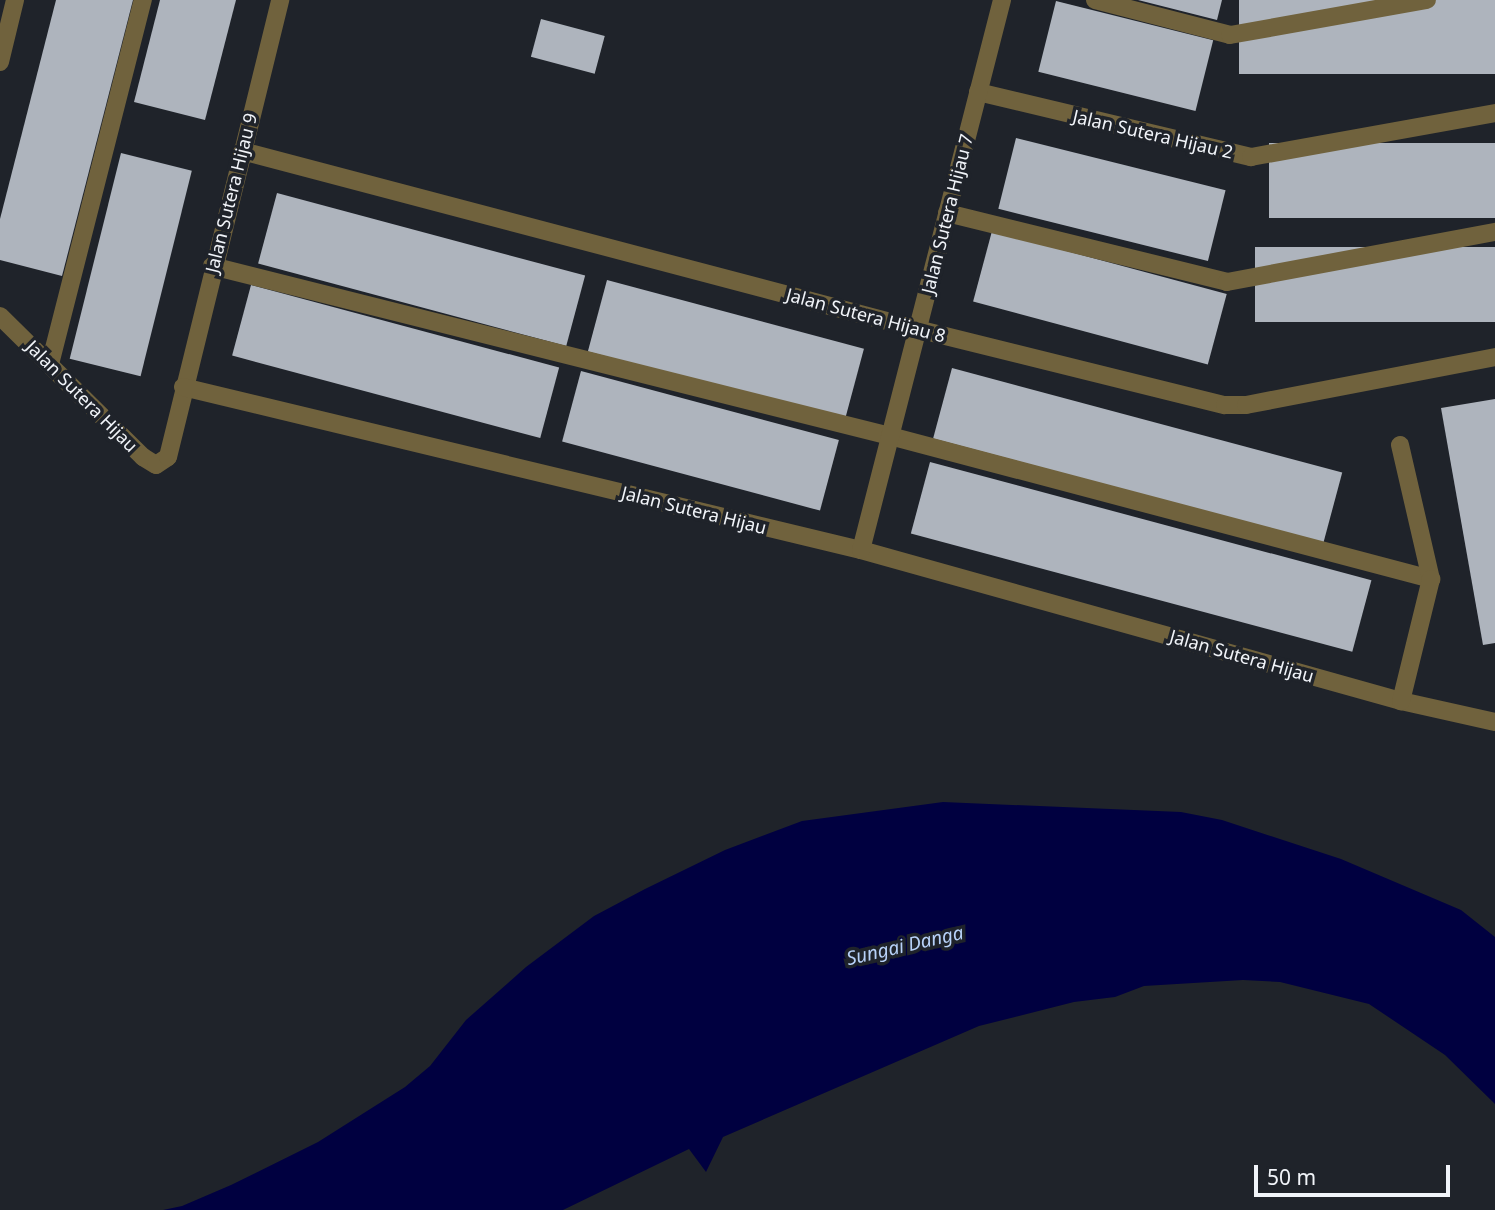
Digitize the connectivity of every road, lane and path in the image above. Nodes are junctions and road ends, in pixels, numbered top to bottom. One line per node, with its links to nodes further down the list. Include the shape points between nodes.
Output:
1 (15, 0): 7 (street)
2 (144, 0): 17 (street)
3 (279, 0): 10 (street, Jalan Sutera Hijau 9)
4 (1002, 0): 8 (street, Jalan Sutera Hijau 7)
5 (1095, 0): 6 (street, via 1230,35)
6 (1427, 0)
7 (0, 62)
8 (978, 92): 9 (street, Jalan Sutera Hijau 2, via 1251,157); 11 (street, Jalan Sutera Hijau 7)
9 (1495, 113)
10 (242, 151): 13 (street, Jalan Sutera Hijau 9); 15 (street, Jalan Sutera Hijau 8)
11 (947, 213): 12 (street, via 1227,282); 15 (street, Jalan Sutera Hijau 7)
12 (1495, 232)
13 (212, 266): 18 (street, Jalan Sutera Hijau 9); 19 (street)
14 (0, 316): 17 (street, Jalan Sutera Hijau)
15 (917, 329): 16 (street, Jalan Sutera Hijau 8, via 1225,405 1246,405); 19 (street, Jalan Sutera Hijau 7)
16 (1495, 357)
17 (50, 364): 18 (street, Jalan Sutera Hijau, via 156,465 168,457)
18 (183, 387): 21 (street, Jalan Sutera Hijau)
19 (890, 436): 21 (street, Jalan Sutera Hijau 7); 22 (street)
20 (1399, 445): 22 (street)
21 (860, 550): 23 (street, Jalan Sutera Hijau)
22 (1431, 579): 23 (street)
23 (1401, 701): 24 (street, Jalan Sutera Hijau)
24 (1495, 722)

